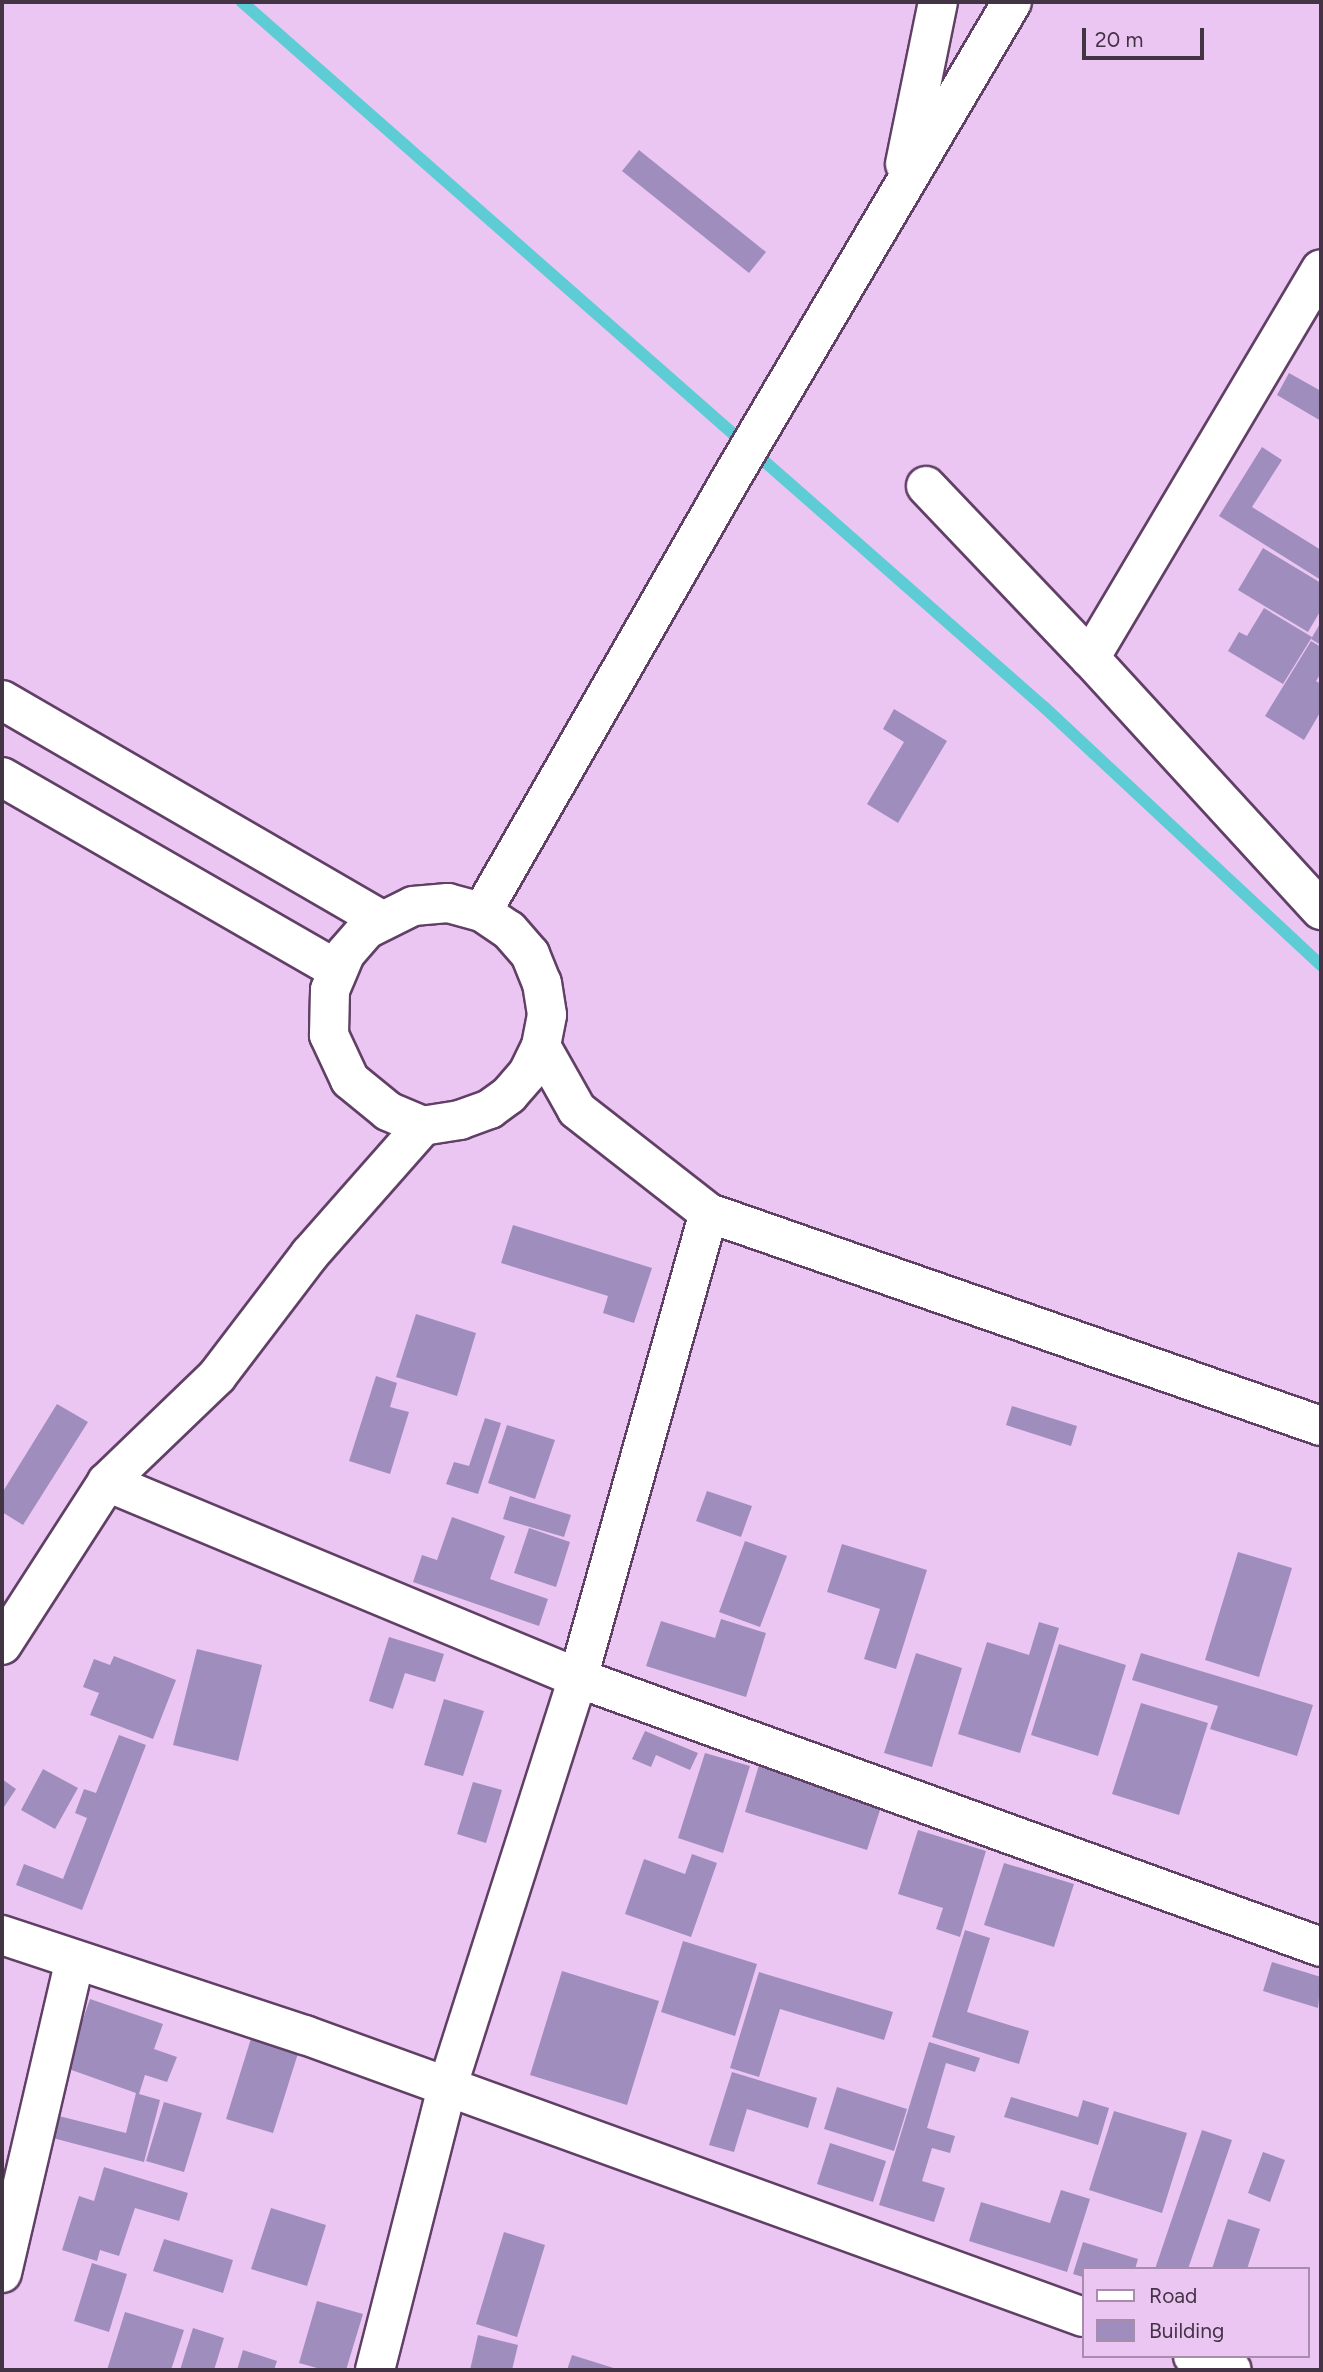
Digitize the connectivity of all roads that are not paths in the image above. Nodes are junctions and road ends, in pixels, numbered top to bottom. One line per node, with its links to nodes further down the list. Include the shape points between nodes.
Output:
1 (938, 2): 3 (street)
2 (1012, 2): 3 (street)
3 (899, 195): 10 (street)
4 (1321, 269): 6 (street)
5 (926, 486): 6 (street)
6 (1090, 658): 9 (street)
7 (2, 699): 11 (street)
8 (2, 777): 12 (street)
9 (1321, 909)
10 (482, 912): 11 (street, via 448,903 412,906); 13 (street, via 509,930 530,954 542,983 547,1015)
11 (380, 919): 12 (street, via 354,940)
12 (337, 969): 14 (street, via 330,990 329,1035 350,1080 388,1111)
13 (541, 1046): 14 (street, via 528,1073 509,1096 490,1109); 15 (street, via 577,1110)
14 (423, 1126): 17 (street, via 310,1254 217,1376)
15 (709, 1213): 16 (street); 19 (street)
16 (1321, 1426)
17 (107, 1482): 18 (street); 19 (street)
18 (2, 1645)
19 (578, 1678): 21 (street); 23 (street)
20 (2, 1935): 22 (street)
21 (1321, 1947)
22 (75, 1959): 23 (street, via 305,2035); 24 (street)
23 (447, 2088): 25 (street); 27 (street)
24 (2, 2273)
25 (1082, 2317)
26 (1199, 2358): 28 (street)
27 (375, 2370)
28 (1232, 2370)

